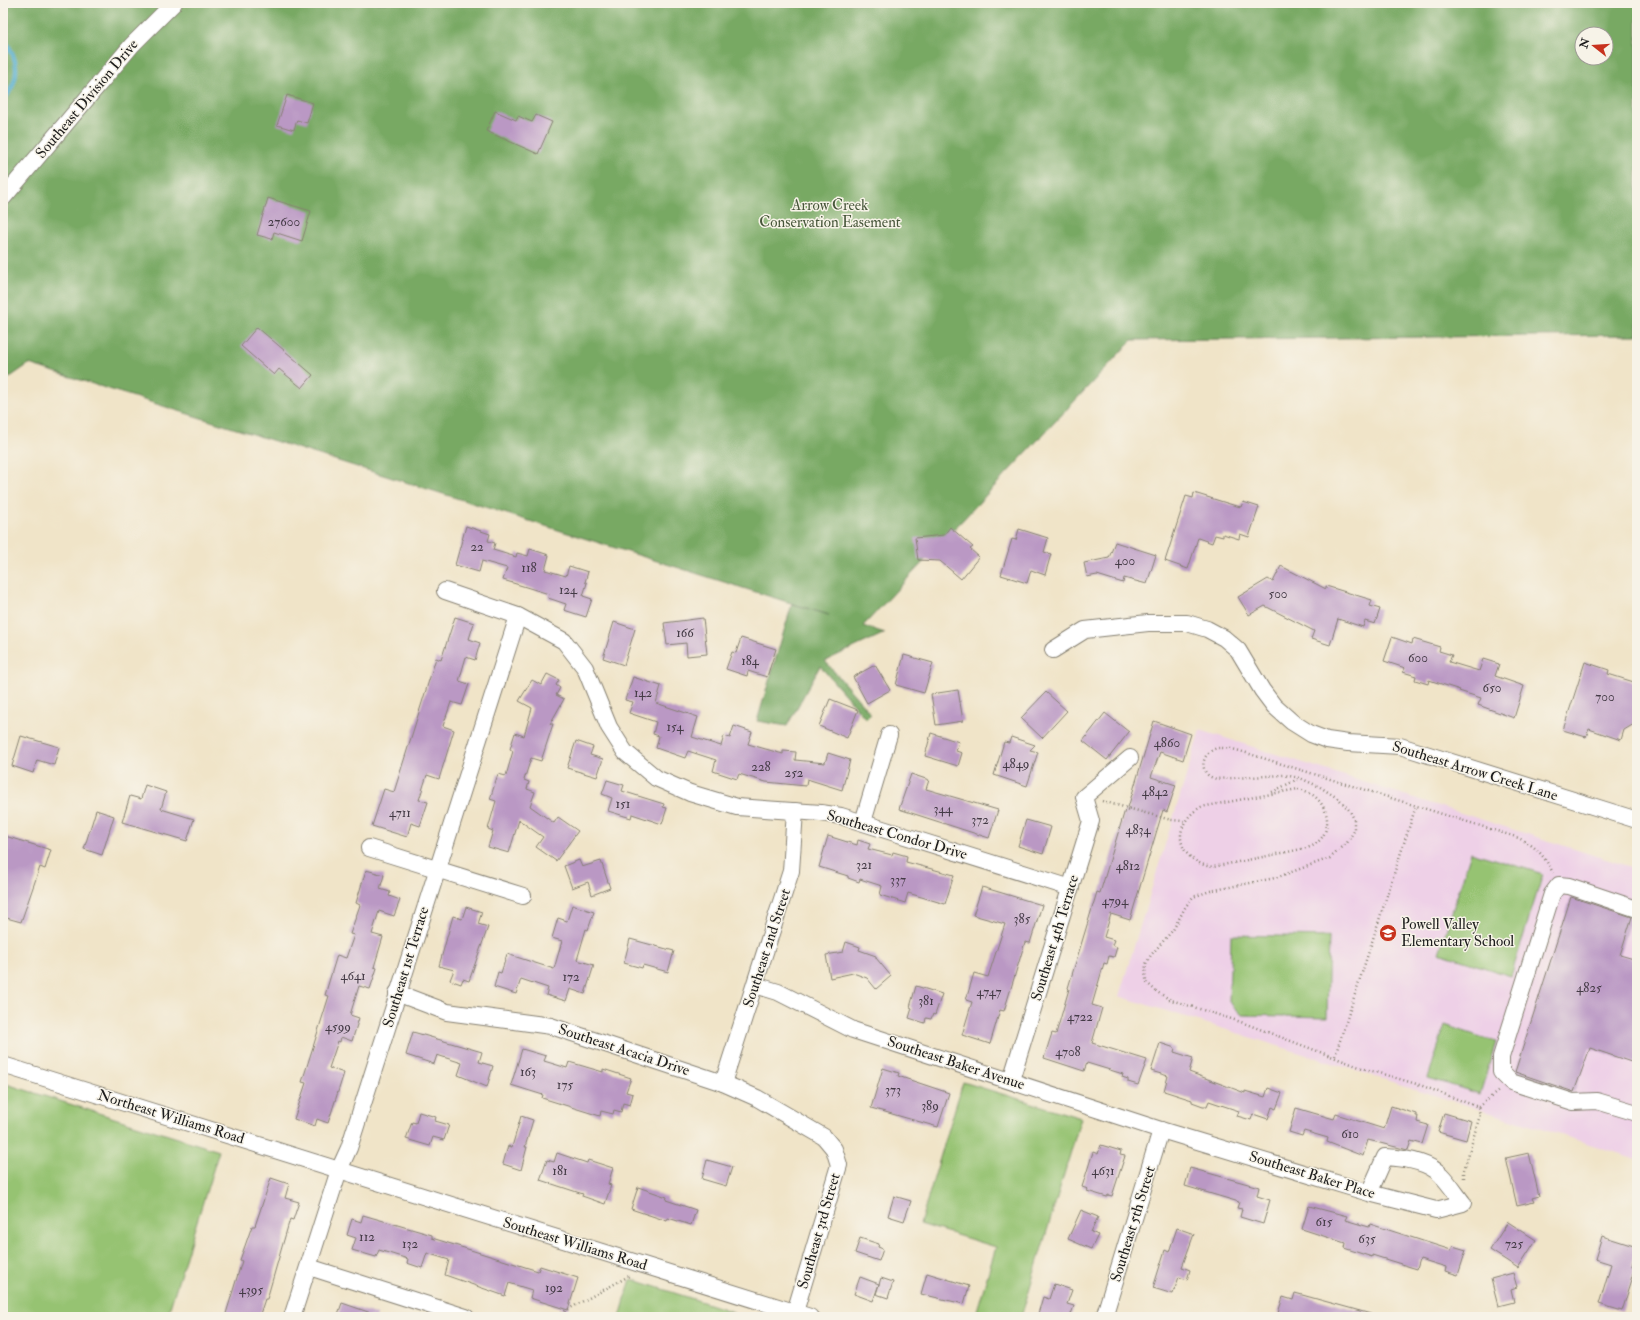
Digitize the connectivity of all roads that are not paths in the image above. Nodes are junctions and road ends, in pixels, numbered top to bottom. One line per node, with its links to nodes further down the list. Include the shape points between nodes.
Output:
1 (174, 3): 2 (street, Southeast Division Drive, via 132,45)
2 (3, 198)
3 (445, 591): 4 (street, Southeast Condor Drive)
4 (518, 616): 8 (street, Southeast Condor Drive, via 564,641 585,668 609,727 625,752 656,778 690,793 737,807); 12 (street, Southeast 1st Terrace)
5 (1053, 650): 9 (street, Southeast Arrow Creek Lane, via 1085,630 1148,623 1187,623 1224,638 1238,650 1274,706 1311,734 1327,740 1413,750)
6 (890, 735): 10 (street)
7 (1130, 758): 13 (street, Southeast 4th Terrace, via 1084,797 1092,821)
8 (795, 811): 10 (street, Southeast Condor Drive, via 841,816); 16 (street, Southeast 2nd Street, via 791,871)
9 (1637, 820)
10 (862, 822): 13 (street, Southeast Condor Drive)
11 (369, 848): 12 (street)
12 (436, 869): 14 (street); 17 (street, Southeast 1st Terrace)
13 (1071, 888): 19 (street, Southeast 4th Terrace)
14 (523, 896)
15 (1637, 909): 21 (street, via 1559,885 1552,894 1500,1057 1501,1072 1511,1082 1573,1102 1597,1101)
16 (755, 984): 19 (street, Southeast Baker Avenue, via 795,1000 852,1030); 20 (street, Southeast 2nd Street)
17 (397, 993): 20 (street, Southeast Acacia Drive, via 447,1012 551,1026); 24 (street, Southeast 1st Terrace, via 349,1148)
18 (3, 1065): 24 (street, Northeast Williams Road)
19 (1011, 1080): 22 (street, Southeast Baker Avenue)
20 (723, 1083): 23 (street, Southeast Acacia Drive, via 757,1098 824,1137)
21 (1637, 1113)
22 (1161, 1130): 25 (street, Southeast Baker Place); 31 (street, Southeast 5th Street)
23 (834, 1149): 27 (street, Southeast 3rd Street, via 839,1165)
24 (339, 1170): 26 (street, Southeast 1st Terrace); 27 (street, Southeast Williams Road)
25 (1369, 1193): 25 (street, Southeast Baker Place, via 1436,1210 1463,1203 1440,1174 1422,1164 1397,1158 1385,1157)
26 (309, 1267): 28 (street, Southeast 1st Terrace); 29 (street)
27 (795, 1312): 30 (street, Southeast Williams Road)
28 (292, 1317)
29 (466, 1317)
30 (810, 1317)
31 (1104, 1317)

